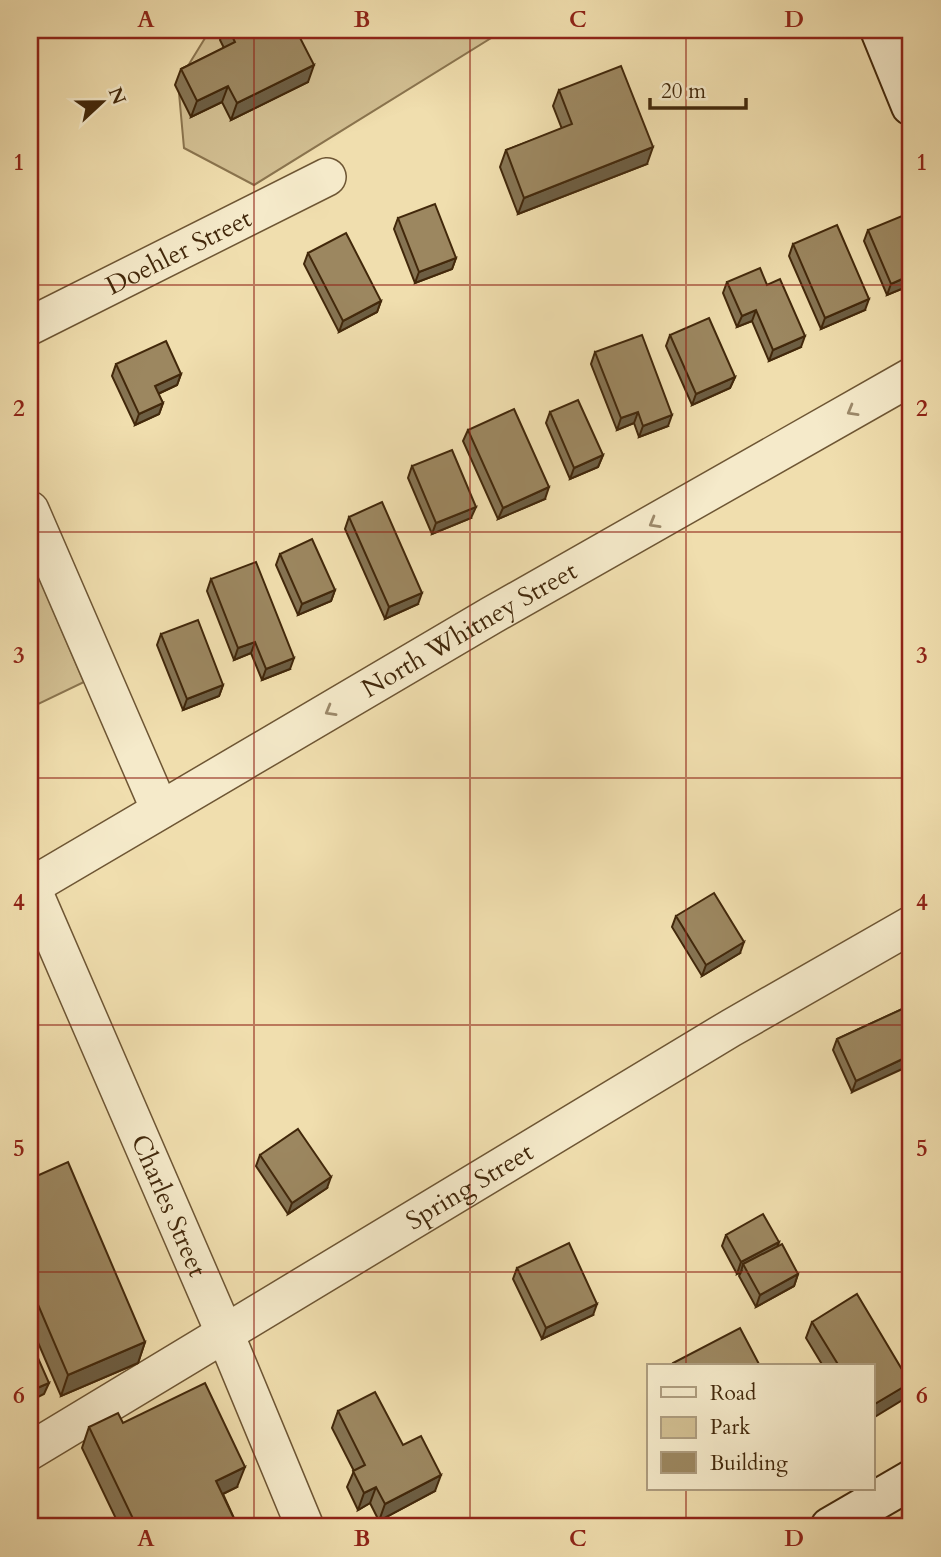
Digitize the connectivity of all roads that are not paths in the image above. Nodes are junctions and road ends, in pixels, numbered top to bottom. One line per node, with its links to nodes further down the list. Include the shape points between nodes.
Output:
1 (880, 30): 2 (street)
2 (911, 106)
3 (327, 177): 4 (street, Doehler Street)
4 (30, 326)
5 (911, 377): 7 (street, North Whitney Street, one-way to 7)
6 (30, 510): 7 (street)
7 (160, 810): 8 (street, North Whitney Street)
8 (31, 886): 10 (street, Charles Street)
9 (911, 925): 10 (street, Spring Street)
10 (225, 1334): 11 (street, Spring Street); 13 (street, Charles Street)
11 (30, 1451)
12 (911, 1480): 14 (street)
13 (305, 1527)
14 (830, 1527)

